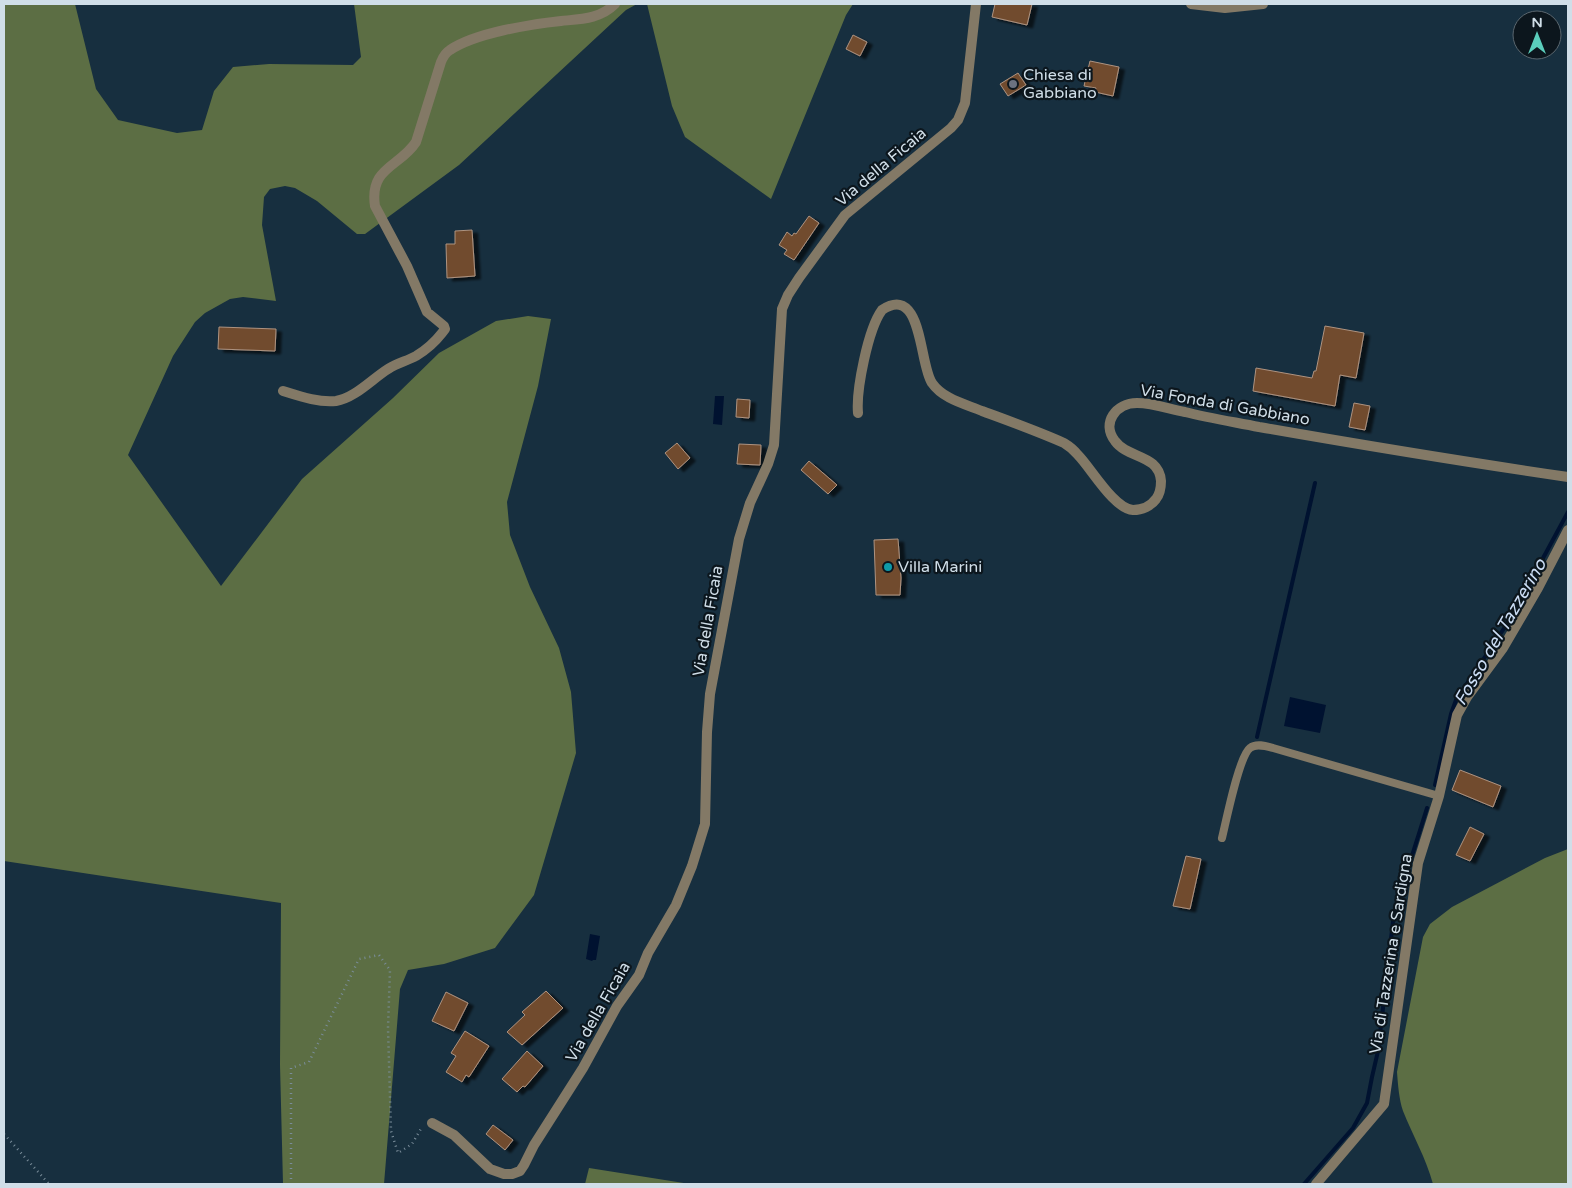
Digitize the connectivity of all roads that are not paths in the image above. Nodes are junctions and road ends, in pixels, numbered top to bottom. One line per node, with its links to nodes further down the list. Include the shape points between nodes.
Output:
1 (615, 4): 5 (street, via 596,16 524,27 469,40 444,54 416,142 379,177 374,198 427,312 444,326 442,334 415,356 390,367 341,400 322,400)
2 (976, 4): 11 (street, Via della Ficaia, via 965,103 958,120 845,215 799,278 782,309 774,445 738,539 710,694 705,824 676,905 638,975 520,1170 504,1174 490,1169 454,1136)
3 (1191, 4): 4 (street, via 1225,8)
4 (1263, 4)
5 (283, 391)
6 (858, 413): 7 (street, Via Fonda di Gabbiano, via 859,383 873,330 882,310 894,305 913,315 925,368 936,388 958,401 1064,443 1077,453 1114,498 1129,509 1151,504 1161,485 1156,466 1115,442 1112,435 1112,414 1121,406 1132,403)
7 (1568, 478)
8 (1568, 530): 9 (street, Via di Tazzerina e Sardigna, via 1503,648 1466,697 1457,715)
9 (1438, 796): 10 (lane, via 1273,748 1254,746 1248,749 1241,762); 12 (street, Via di Tazzerina e Sardigna, via 1418,863 1384,1104)
10 (1222, 838)
11 (432, 1123)
12 (1316, 1184)

